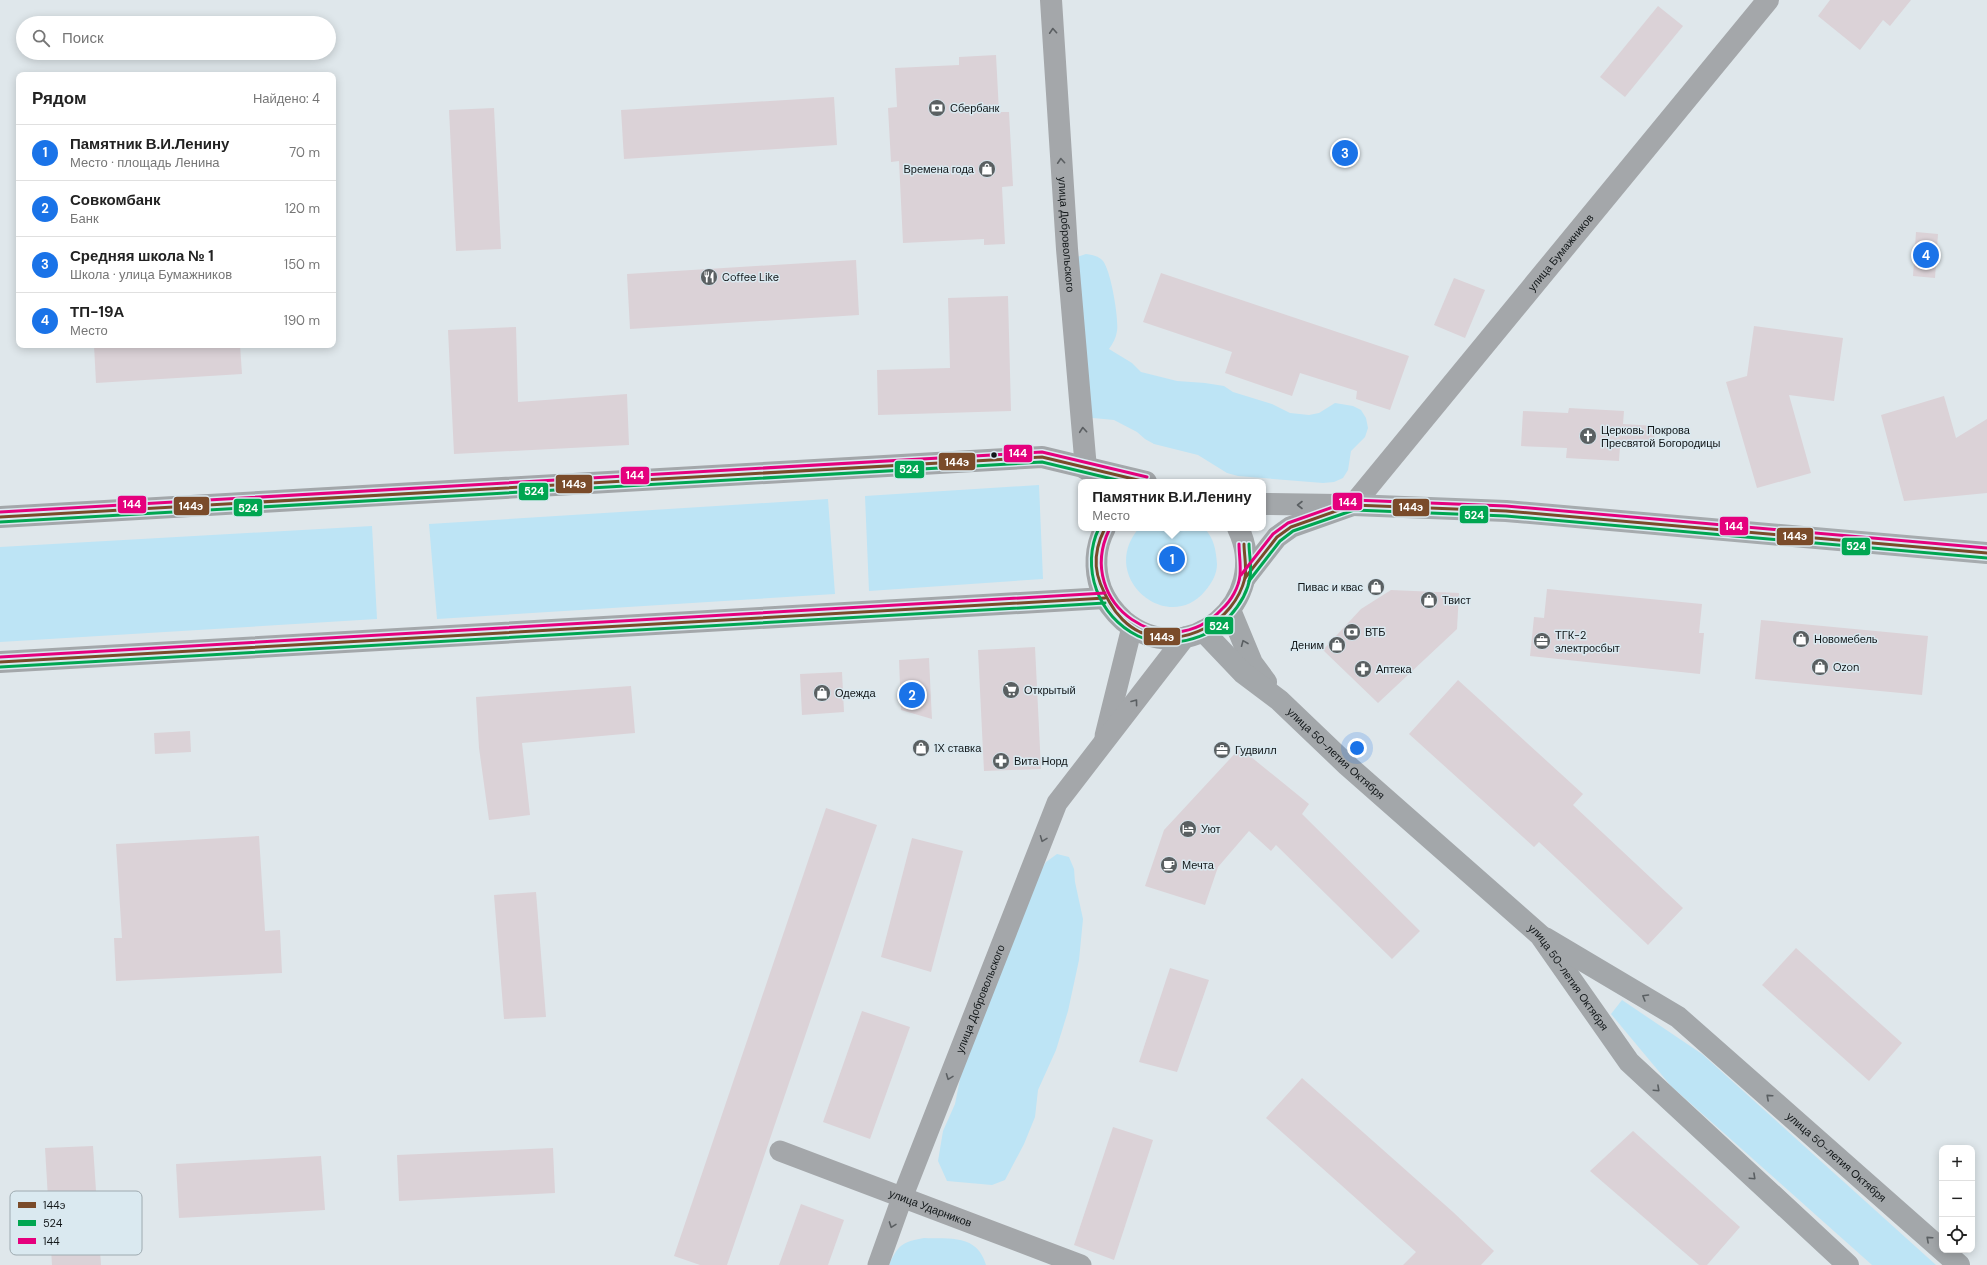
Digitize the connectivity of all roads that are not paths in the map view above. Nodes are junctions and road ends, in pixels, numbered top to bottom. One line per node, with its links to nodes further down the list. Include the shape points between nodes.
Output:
1 (1050, 0): 3 (street, улица Добровольского, one-way to 1, via 1067,249)
2 (1768, 0): 6 (street, улица Бумажников)
3 (1087, 475): 4 (main road); 7 (main road, via 1042,457)
4 (1121, 479)
5 (1266, 504): 6 (main road, one-way to 5)
6 (1353, 505): 12 (main road, via 1506,511); 13 (main road, via 1286,530 1268,547)
7 (0, 517)
8 (1094, 531): 11 (main road)
9 (1104, 531): 11 (main road)
10 (1240, 531): 13 (main road, via 1247,557)
11 (1097, 553): 14 (main road, via 1098,581)
12 (1987, 553)
13 (1245, 578): 15 (main road, via 1240,596)
14 (1105, 598): 16 (main road, via 1115,613); 18 (main road)
15 (1230, 610): 17 (main road, via 1217,623); 19 (main road, one-way to 15, via 1252,663)
16 (1132, 627): 17 (main road, via 1159,637); 20 (street)
17 (1194, 634): 19 (main road); 20 (street, улица Добровольского, one-way to 17)
18 (0, 662)
19 (1279, 700): 21 (main road, улица 50-летия Октября, via 1347,765)
20 (1103, 745): 23 (street, улица Добровольского, one-way to 23, via 1057,803)
21 (1540, 935): 26 (main road, улица 50-летия Октября, one-way to 26, via 1629,1062); 27 (main road, улица 50-летия Октября, one-way to 21, via 1678,1017)
22 (780, 1151): 23 (street, улица Ударников)
23 (902, 1198): 24 (street, улица Добровольского, one-way to 24); 25 (street, улица Ударников)
24 (878, 1265)
25 (1081, 1265)
26 (1848, 1265)
27 (1959, 1265)

